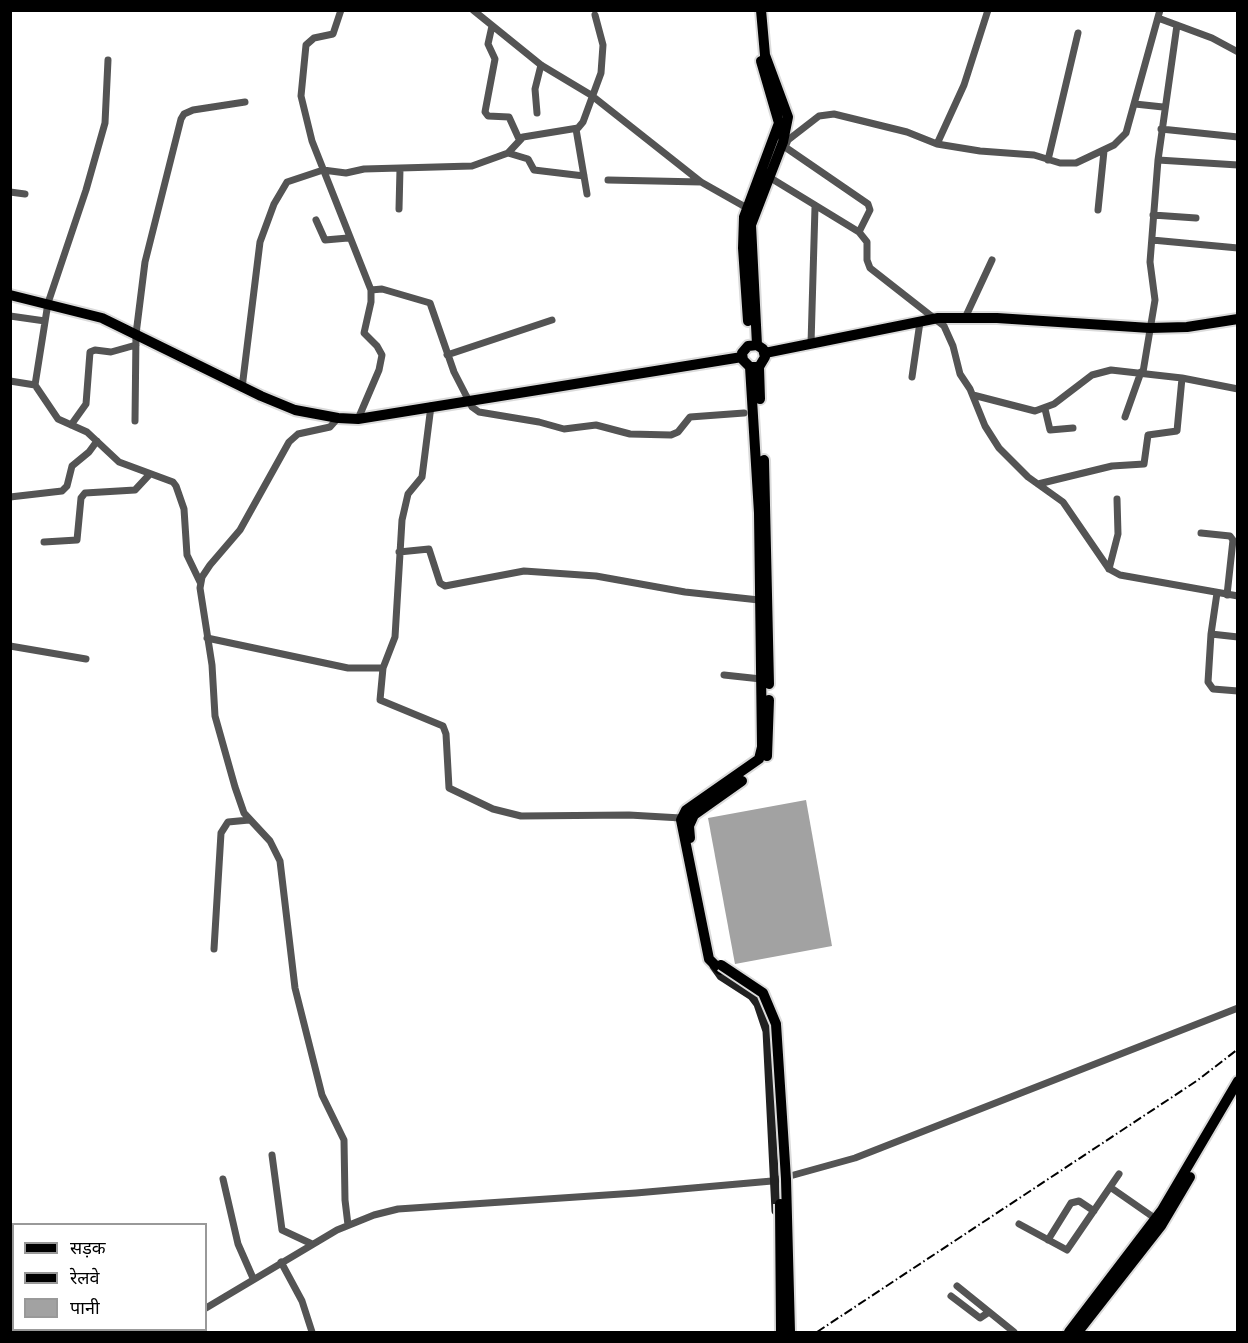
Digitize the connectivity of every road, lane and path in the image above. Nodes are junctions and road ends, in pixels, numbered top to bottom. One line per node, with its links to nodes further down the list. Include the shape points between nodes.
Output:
1 (341, 10): 30 (street, via 336,31 311,39 304,51 302,96)
2 (473, 10): 9 (street)
3 (754, 10): 39 (main road, via 765,79 779,123)
4 (761, 10): 32 (main road, via 765,55 788,117)
5 (988, 10): 23 (street, via 964,85)
6 (1159, 14): 8 (street); 16 (street)
7 (595, 15): 14 (street, via 603,52 599,80)
8 (1177, 25): 11 (street); 17 (street)
9 (492, 26): 13 (street); 22 (street, via 488,44 495,59 485,112 488,116 509,117)
10 (1078, 33): 26 (street)
11 (1238, 52)
12 (108, 60): 52 (street, via 105,123)
13 (542, 65): 14 (street); 18 (street, via 535,90)
14 (591, 95): 19 (street, via 583,122); 34 (street)
15 (245, 102): 61 (street, via 193,110 181,119 145,262)
16 (1135, 104): 17 (street); 24 (street, via 1126,133)
17 (1163, 107): 20 (street)
18 (537, 113)
19 (576, 129): 22 (street); 31 (street)
20 (1161, 129): 21 (street); 27 (street)
21 (1238, 137)
22 (519, 139): 25 (street)
23 (937, 144): 26 (street); 45 (street, via 908,132 829,113 788,140 786,149 868,204 870,210)
24 (1104, 151): 26 (street, via 1070,164); 41 (street)
25 (508, 153): 29 (street, via 472,166); 31 (street, via 528,159 534,170)
26 (1048, 160)
27 (1158, 160): 28 (street); 42 (street)
28 (1238, 165)
29 (400, 169): 30 (street, via 346,173); 40 (street)
30 (323, 170): 46 (street); 72 (street, via 287,182 273,204 256,265)
31 (584, 176): 37 (street)
32 (769, 177): 38 (street); 63 (main road, via 751,225)
33 (608, 180): 34 (street)
34 (701, 182): 39 (street)
35 (10, 192): 36 (street)
36 (25, 194)
37 (587, 194)
38 (815, 207): 45 (street); 62 (street)
39 (747, 208): 63 (main road, via 742,248)
40 (399, 209)
41 (1098, 210)
42 (1153, 215): 43 (street); 47 (street)
43 (1196, 218)
44 (316, 220): 46 (street, via 325,240)
45 (859, 232): 54 (street, via 867,242 870,268)
46 (348, 238): 50 (street)
47 (1152, 240): 48 (street); 60 (street, via 1150,262 1155,300)
48 (1238, 248)
49 (992, 260): 55 (street)
50 (371, 290): 64 (street, via 382,289 430,303); 81 (street, via 364,333 380,350 382,361)
51 (10, 295): 52 (main road)
52 (48, 303): 58 (street); 61 (main road, via 102,318)
53 (10, 316): 58 (street)
54 (938, 318): 55 (main road); 59 (main road); 74 (street, via 950,334 960,374)
55 (965, 318): 60 (main road)
56 (1238, 319): 60 (main road)
57 (552, 320): 64 (street)
58 (45, 321): 71 (street)
59 (920, 322): 62 (main road); 68 (street)
60 (1150, 328): 67 (street)
61 (136, 339): 72 (main road); 82 (street); 83 (street, via 111,352 90,352 87,404)
62 (811, 344): 63 (main road)
63 (757, 348): 65 (main road, via 744,349); 66 (main road, via 764,361)
64 (447, 355): 75 (street)
65 (742, 357): 66 (main road); 75 (main road)
66 (754, 367): 98 (main road); 111 (main road, via 767,507 769,749 757,770 693,815 689,826)
67 (1142, 372): 69 (street); 77 (street, via 1102,371 1077,384); 79 (street)
68 (912, 377)
69 (1182, 378): 73 (street); 87 (street, via 1177,432 1148,435 1144,464 1112,466)
70 (10, 381): 71 (street)
71 (35, 386): 83 (street, via 53,414)
72 (242, 388): 80 (main road, via 295,410)
73 (1238, 389)
74 (973, 395): 77 (street, via 1026,411); 87 (street, via 999,448)
75 (468, 400): 76 (main road); 78 (street, via 479,412 564,429 596,425 630,434 675,434 690,417)
76 (431, 406): 81 (main road); 92 (street, via 423,477 408,494)
77 (1045, 409): 84 (street, via 1050,430)
78 (744, 412)
79 (1125, 417)
80 (338, 418): 81 (main road); 94 (street, via 330,427 298,434 289,442 240,530)
81 (358, 419)
82 (135, 421)
83 (72, 425): 85 (street)
84 (1073, 428)
85 (97, 441): 86 (street, via 119,462); 88 (street, via 72,466 62,491)
86 (149, 475): 91 (street, via 135,490 82,495 77,540); 94 (street, via 172,482 178,490 184,508 186,550)
87 (1038, 484): 93 (street, via 1070,510)
88 (10, 497)
89 (1117, 499): 93 (street, via 1118,534)
90 (1201, 533): 96 (street, via 1230,536 1233,540)
91 (44, 542)
92 (399, 552): 98 (street, via 429,549 440,583 445,586 545,572); 104 (street, via 395,637)
93 (1109, 570): 95 (street)
94 (200, 582): 101 (street)
95 (1217, 593): 96 (street); 99 (street)
96 (1227, 594): 97 (street)
97 (1238, 596)
98 (759, 600): 106 (main road)
99 (1211, 634): 100 (street); 107 (street, via 1209,685 1213,689)
100 (1238, 637)
101 (207, 638): 104 (street, via 348,668); 109 (street, via 215,716 241,806)
102 (10, 646): 103 (street)
103 (86, 659)
104 (383, 668): 108 (street, via 379,698 382,703 437,722 445,730 447,782 452,790 493,809 521,816)
105 (724, 675): 106 (street)
106 (761, 679): 108 (main road, via 759,759 686,810)
107 (1238, 691)
108 (681, 818): 111 (main road, via 709,959)
109 (249, 820): 110 (street, via 228,822 220,833); 123 (street, via 270,841 280,861 294,988 322,1095 344,1140)
110 (214, 949)
111 (718, 965): 117 (street, via 754,981 775,1008); 119 (street, via 721,976 752,996 764,1018); 135 (main road, bridge, via 752,990 771,1024 780,1179); 136 (main road, bridge, via 763,993 776,1024)
112 (1238, 1008): 117 (street, via 855,1158)
113 (1238, 1081): 122 (main road)
114 (1238, 1094): 127 (main road, via 1167,1217)
115 (272, 1155): 126 (street, via 282,1230)
116 (1119, 1174): 120 (street)
117 (789, 1177): 119 (street); 136 (street)
118 (223, 1179): 129 (street, via 238,1244)
119 (776, 1180): 123 (street, via 398,1209); 135 (street)
120 (1110, 1187): 121 (street); 122 (street)
121 (1094, 1211): 125 (street, via 1067,1250); 125 (street, via 1079,1202 1071,1203)
122 (1156, 1219): 127 (main road)
123 (348, 1224): 126 (street)
124 (1019, 1224): 125 (street)
125 (1048, 1240)
126 (312, 1244): 128 (street)
127 (1141, 1246): 138 (main road); 139 (main road)
128 (280, 1262): 129 (street); 134 (street, via 302,1300)
129 (253, 1278): 132 (street)
130 (957, 1286): 133 (street)
131 (951, 1296): 133 (street, via 980,1318)
132 (207, 1307)
133 (990, 1312): 137 (street)
134 (312, 1332)
135 (779, 1332)
136 (791, 1332)
137 (1014, 1332)
138 (1069, 1332)
139 (1078, 1332)

